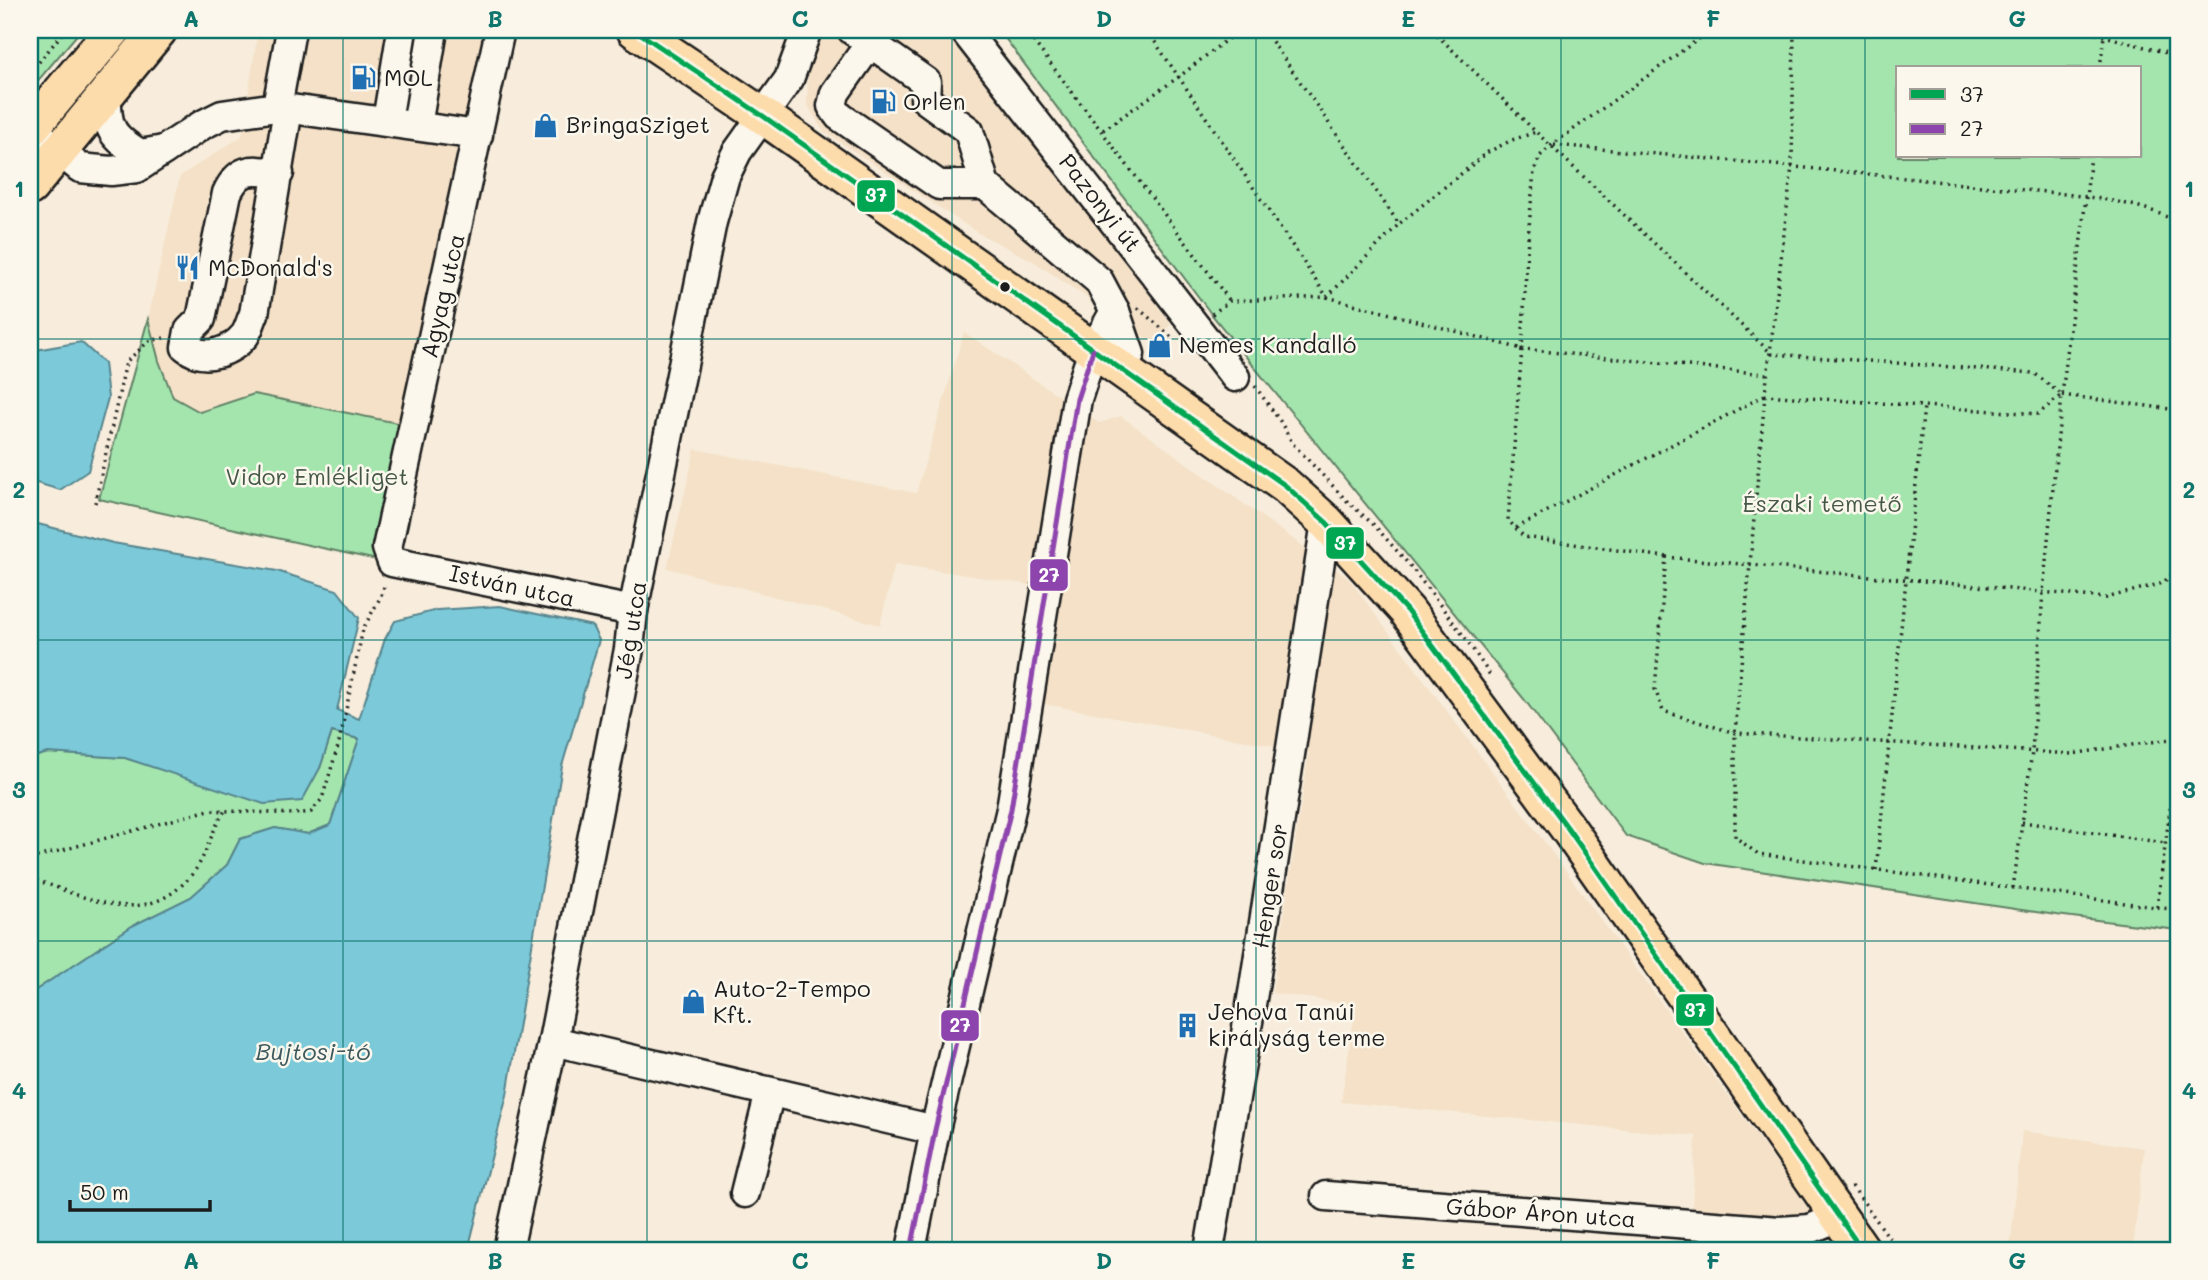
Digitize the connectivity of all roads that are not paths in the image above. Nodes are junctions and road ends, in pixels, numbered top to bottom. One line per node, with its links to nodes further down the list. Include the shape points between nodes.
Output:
1 (113, 30): 16 (main road)
2 (159, 30): 11 (main road)
3 (291, 30): 12 (street)
4 (402, 30): 14 (street)
5 (433, 30): 15 (street)
6 (500, 30): 17 (street, Agyag utca)
7 (635, 30): 13 (main road)
8 (807, 30): 13 (street, Jég utca, via 789,79)
9 (964, 30): 24 (street, Pazonyi út, via 1187,335)
10 (861, 36): 21 (street, via 926,82 925,99 969,131); 21 (street, via 835,93 832,106 839,116 939,185)
11 (107, 96): 18 (street, via 111,133 140,154); 19 (main road)
12 (283, 108): 14 (street); 18 (street, via 222,115); 20 (street)
13 (763, 116): 23 (main road); 27 (street, Jég utca, via 725,176 712,222)
14 (387, 121): 15 (street)
15 (417, 126): 17 (street)
16 (30, 129): 19 (street)
17 (478, 135): 26 (street, Agyag utca, via 387,548)
18 (164, 150): 19 (street, via 137,168 111,171 79,168)
19 (61, 151): 22 (main road)
20 (279, 173): 20 (street, via 254,314 245,334 226,350 194,354 186,347 189,331 201,319 227,192 234,178 244,172)
21 (985, 185): 23 (street, via 1099,281 1110,302)
22 (30, 187)
23 (1117, 367): 25 (main road, via 1286,486); 30 (street, via 1077,399 1011,809)
24 (1244, 380)
25 (1326, 522): 33 (main road, via 1407,611 1567,827); 36 (street, Henger sor)
26 (392, 562): 27 (street, István utca)
27 (633, 611): 28 (street, Jég utca)
28 (553, 1041): 29 (street); 34 (street, Jég utca)
29 (770, 1092): 30 (street); 31 (street)
30 (935, 1130): 35 (street)
31 (745, 1193)
32 (1326, 1196): 33 (street, Gábor Áron utca, via 1780,1231 1810,1229)
33 (1838, 1217): 37 (main road)
34 (508, 1250)
35 (911, 1250)
36 (1209, 1250)
37 (1862, 1250)

